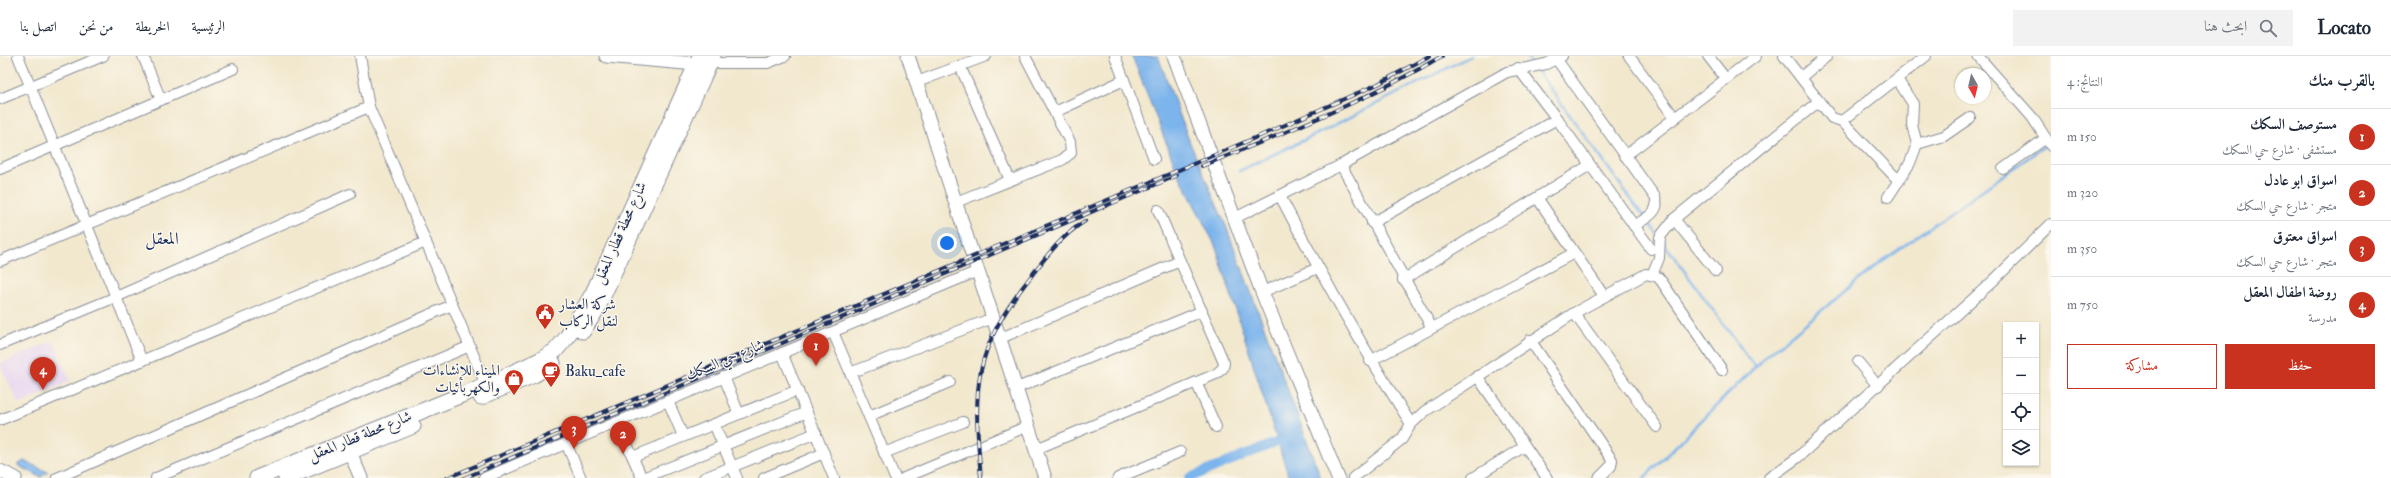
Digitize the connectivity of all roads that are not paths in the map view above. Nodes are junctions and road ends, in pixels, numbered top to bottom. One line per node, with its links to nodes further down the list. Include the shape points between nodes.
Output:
1 (18, 56): 29 (street)
2 (103, 56): 29 (street)
3 (143, 56): 31 (street)
4 (360, 56): 33 (street)
5 (606, 56): 20 (street)
6 (785, 56): 20 (street, via 768,63)
7 (908, 56): 28 (street)
8 (986, 56): 21 (street)
9 (1025, 56): 34 (street)
10 (1115, 56): 27 (street)
11 (1174, 56): 56 (street)
12 (1629, 56): 36 (street)
13 (1708, 56): 25 (street)
14 (1756, 56): 25 (street)
15 (1784, 56): 24 (street)
16 (1828, 56): 24 (street)
17 (1926, 56): 26 (street)
18 (1978, 56): 39 (street, via 2020,102)
19 (1559, 58): 22 (street, via 1546,64); 42 (street)
20 (705, 60): 95 (main road, شارع محطة قطار المعقل, via 579,319 555,351); 117 (main road, شارع محطة قطار المعقل, via 597,309 580,335 560,356 534,375)
21 (960, 66): 28 (street); 48 (street)
22 (1518, 68): 35 (street); 44 (street)
23 (233, 69): 31 (street)
24 (1801, 78): 32 (street)
25 (1726, 79): 36 (street)
26 (1897, 79): 38 (street); 40 (street, via 1913,104 1912,125)
27 (1124, 80): 34 (street); 43 (street)
28 (917, 82): 54 (street)
29 (31, 86): 30 (street); 41 (street)
30 (0, 99)
31 (161, 100): 41 (street)
32 (1819, 101): 38 (street, via 1832,118); 57 (street)
33 (369, 107): 59 (street); 62 (street)
34 (1055, 112): 48 (street, via 1070,142 1071,153 1068,158)
35 (1557, 118): 45 (street); 58 (street)
36 (1675, 118): 42 (street)
37 (1970, 118): 40 (street, via 1944,136)
38 (1842, 121): 49 (street)
39 (2049, 142): 47 (street)
40 (1917, 144): 49 (street, via 1910,163)
41 (54, 145): 46 (street); 59 (street)
42 (1625, 156): 61 (street, via 1656,197 1657,203 1654,212)
43 (1154, 159)
44 (1340, 165): 51 (street); 58 (street)
45 (1590, 165): 53 (street); 61 (street)
46 (0, 168)
47 (2002, 169)
48 (1010, 180): 54 (street)
49 (1899, 181): 52 (street)
50 (350, 194): 74 (street)
51 (1280, 196): 56 (street); 67 (street)
52 (1888, 197)
53 (1538, 199): 64 (street); 71 (street)
54 (956, 202): 68 (street)
55 (1158, 210): 66 (street)
56 (1235, 218): 72 (street)
57 (1674, 219): 69 (street); 70 (street, via 1660,237 1658,258)
58 (1372, 223): 71 (street)
59 (87, 224): 65 (street); 74 (street)
60 (2051, 224): 96 (street)
61 (1634, 226): 63 (street)
62 (426, 242): 75 (street); 86 (street)
63 (1651, 249)
64 (1574, 253): 73 (street); 79 (street)
65 (0, 261)
66 (1180, 261): 76 (street); 81 (street)
67 (1318, 268): 72 (street); 87 (street)
68 (978, 271): 78 (street); 80 (street, شارع حي السكك)
69 (1716, 271)
70 (1652, 274): 73 (street, via 1646,274); 89 (street, via 1662,282)
71 (1403, 280): 79 (street)
72 (1262, 292): 141 (street)
73 (1604, 296): 77 (street)
74 (116, 297): 83 (street); 86 (street)
75 (452, 305): 84 (street); 126 (street)
76 (1202, 310): 94 (street, via 1224,363 1221,372); 97 (street)
77 (1574, 313): 82 (street); 110 (street)
78 (993, 318): 81 (street); 90 (street)
79 (1432, 328): 87 (street)
80 (833, 332): 85 (street, شارع حي السكك); 90 (street)
81 (1001, 338): 97 (street)
82 (1530, 340): 91 (street); 145 (street, via 1612,460 1611,466)
83 (0, 345)
84 (470, 346): 95 (street); 127 (street)
85 (782, 353): 92 (street, شارع حي السكك); 98 (street)
86 (142, 360): 103 (street)
87 (1370, 361): 107 (street)
88 (1858, 362): 96 (street)
89 (1722, 370)
90 (850, 373): 102 (street)
91 (1477, 376): 107 (street); 115 (street)
92 (724, 377): 99 (street, شارع حي السكك); 101 (street)
93 (950, 382): 102 (street)
94 (1196, 382): 109 (street); 116 (street)
95 (486, 385): 128 (main road, شارع محطة قطار المعقل)
96 (1878, 386): 146 (street, via 1797,458)
97 (1016, 388): 108 (street)
98 (798, 390): 100 (street); 101 (street)
99 (668, 401): 104 (street, شارع حي السكك); 112 (street)
100 (807, 412): 111 (street); 114 (street)
101 (739, 414): 106 (street)
102 (869, 416): 120 (street)
103 (0, 420)
104 (617, 422): 113 (street, شارع حي السكك); 121 (street)
105 (963, 422): 120 (street)
106 (714, 424): 112 (street); 114 (street)
107 (1411, 424): 142 (street, via 1402,439)
108 (1028, 426): 116 (street); 138 (street)
109 (1216, 427)
110 (1657, 427)
111 (816, 433): 119 (street); 122 (street)
112 (683, 436): 121 (street)
113 (566, 443): 131 (street, شارع حي السكك); 132 (street)
114 (723, 446): 122 (street); 133 (street)
115 (1525, 446): 143 (street); 144 (street)
116 (1036, 449): 139 (street)
117 (350, 452): 129 (main road, شارع محطة قطار المعقل); 130 (street)
118 (1180, 452): 140 (street)
119 (824, 453): 124 (street); 136 (street)
120 (884, 453): 137 (street)
121 (633, 457): 133 (street)
122 (732, 467): 134 (street); 135 (street)
123 (0, 471): 125 (street)
124 (832, 477)
125 (15, 478)
126 (57, 478)
127 (156, 478)
128 (258, 478)
129 (286, 478)
130 (361, 478)
131 (484, 478)
132 (581, 478)
133 (642, 478)
134 (704, 478)
135 (737, 478)
136 (764, 478)
137 (895, 478)
138 (904, 478)
139 (1044, 478)
140 (1118, 478)
141 (1338, 478)
142 (1353, 478)
143 (1473, 478)
144 (1547, 478)
145 (1598, 478)
146 (1769, 478)

